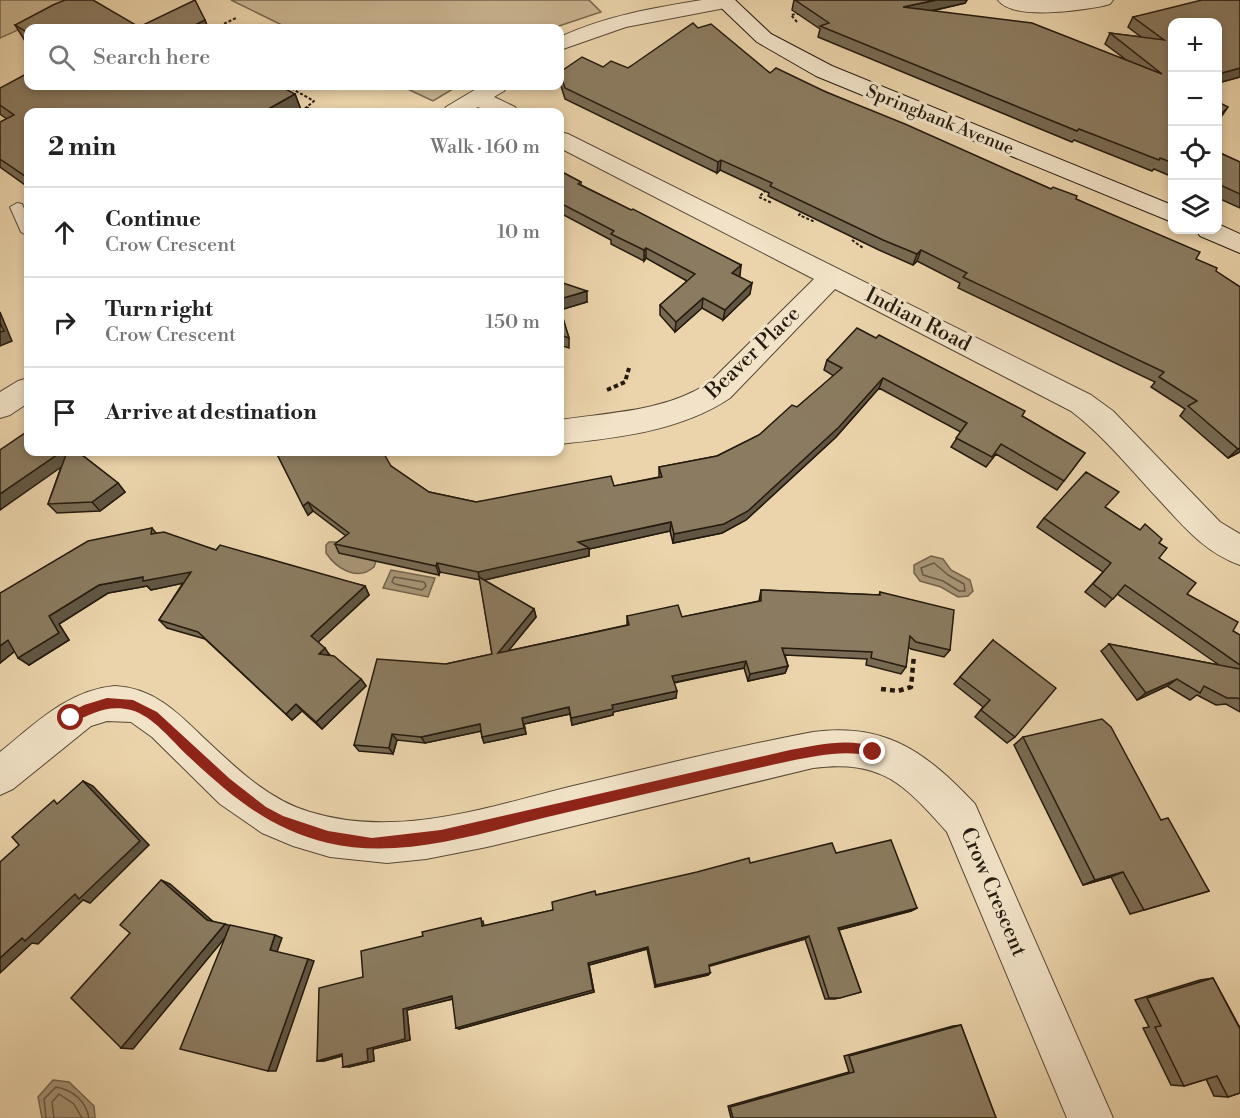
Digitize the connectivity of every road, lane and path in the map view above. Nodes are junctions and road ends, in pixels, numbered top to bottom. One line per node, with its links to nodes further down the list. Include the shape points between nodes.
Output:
1 (1008, 0): 2 (street, via 1055,8)
2 (1103, 0)
3 (724, 1): 8 (street, via 622,22); 19 (street, Springbank Avenue, via 764,38 824,71)
4 (809, 11): 6 (path, via 791,15)
5 (236, 18): 7 (path)
6 (797, 22)
7 (223, 24)
8 (564, 43)
9 (294, 90): 11 (path, via 314,101)
10 (487, 92): 12 (street); 13 (street)
11 (306, 107)
12 (461, 108)
13 (503, 108)
14 (564, 141): 26 (street, Indian Road)
15 (771, 186): 16 (path, via 759,196)
16 (772, 203)
17 (810, 206): 20 (path, via 799,215)
18 (17, 207): 21 (lane)
19 (1168, 212)
20 (815, 222)
21 (24, 223)
22 (1218, 234): 24 (street)
23 (855, 236): 25 (path, via 854,244)
24 (1240, 244)
25 (863, 248)
26 (831, 277): 31 (street, Beaver Place, via 720,390 702,402 661,417); 32 (street, Indian Road, via 1081,403 1102,419 1209,532)
27 (629, 368): 28 (path, via 625,382)
28 (607, 390)
29 (24, 391): 30 (street)
30 (0, 407)
31 (564, 431)
32 (1240, 551)
33 (914, 655): 34 (path, via 911,687 898,691)
34 (881, 689)
35 (0, 776): 36 (street, Crow Crescent, via 84,710 107,703 133,705 153,716 261,811 328,837 372,844 441,836 820,750 857,747 892,757 931,784 961,818)
36 (1090, 1118)

